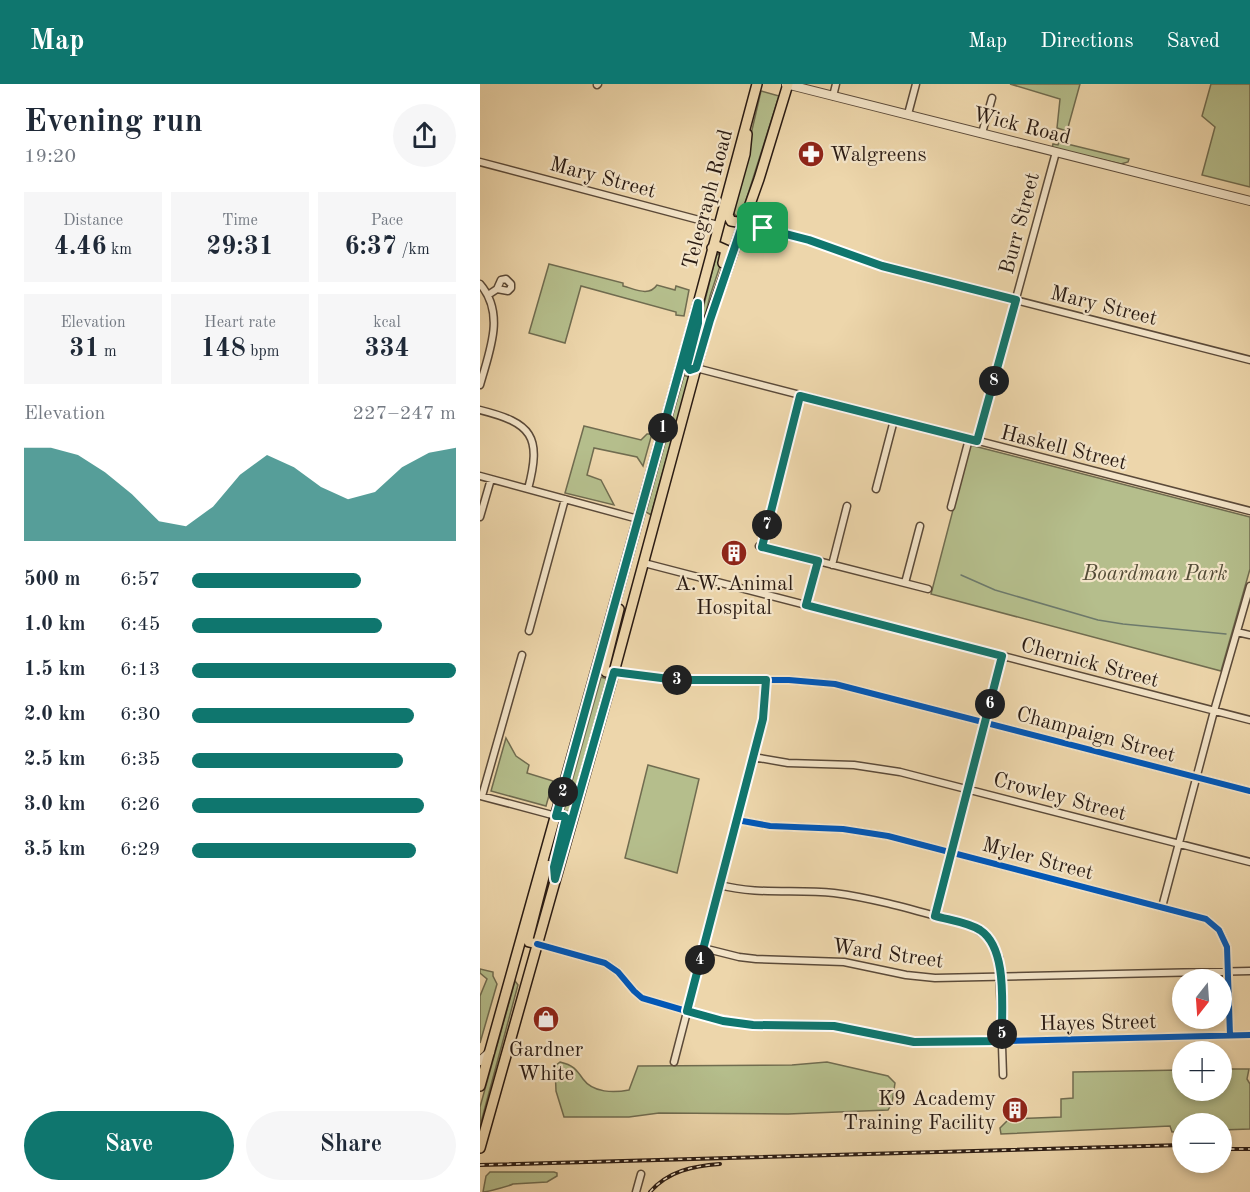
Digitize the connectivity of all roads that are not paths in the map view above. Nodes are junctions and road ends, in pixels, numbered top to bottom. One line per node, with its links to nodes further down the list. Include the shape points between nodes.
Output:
1 (757, 84): 8 (main road, Telegraph Road)
2 (787, 84): 5 (street, Wick Road); 13 (main road, Telegraph Road)
3 (836, 84): 5 (street)
4 (916, 84): 7 (street)
5 (833, 96): 7 (street, Wick Road)
6 (992, 98): 9 (street)
7 (908, 114): 9 (street, Wick Road)
8 (747, 118): 13 (main road, via 745,154 728,215); 14 (main road, Telegraph Road)
9 (982, 133): 10 (street, Wick Road)
10 (1056, 152): 12 (street, Wick Road); 19 (street, Burr Street)
11 (480, 162): 14 (street, Mary Street)
12 (1250, 201)
13 (743, 223): 19 (street, Mary Street, via 809,240 882,266); 21 (main road, Telegraph Road)
14 (718, 225): 15 (main road, Telegraph Road)
15 (712, 248): 20 (main road, Telegraph Road); 21 (main road, via 720,246 726,252 711,297)
16 (480, 284): 18 (street)
17 (497, 289): 18 (street)
18 (488, 295): 24 (street, via 494,312 494,331)
19 (1016, 300): 22 (street, Mary Street); 29 (street, Burr Street)
20 (698, 303): 23 (main road, via 698,323 687,366 690,370); 39 (main road, Telegraph Road)
21 (710, 320): 23 (main road, Telegraph Road)
22 (1250, 360)
23 (696, 368): 25 (street, Haskell Street); 42 (main road, Telegraph Road)
24 (480, 385)
25 (800, 396): 27 (street, Haskell Street); 41 (street, via 760,547)
26 (480, 410): 32 (street, via 511,419 528,434 535,456)
27 (894, 420): 28 (street, Haskell Street); 33 (street)
28 (969, 439): 29 (street, Haskell Street); 36 (street)
29 (977, 441): 37 (street, Haskell Street)
30 (480, 476): 31 (street)
31 (490, 479): 32 (street); 38 (street)
32 (528, 489): 34 (street)
33 (876, 489)
34 (566, 499): 39 (street); 50 (street)
35 (848, 506): 43 (street)
36 (951, 507)
37 (1250, 511)
38 (480, 517)
39 (638, 519): 47 (main road, via 648,521 635,570); 48 (main road, Telegraph Road)
40 (920, 526): 44 (street)
41 (818, 561): 43 (street); 49 (street)
42 (644, 563): 47 (main road, Telegraph Road); 49 (street, Chernick Street)
43 (832, 565): 44 (street)
44 (905, 584): 46 (street)
45 (1250, 586): 51 (street)
46 (928, 590)
47 (636, 591): 55 (main road, Telegraph Road)
48 (618, 592): 55 (main road, via 620,608 604,669); 65 (main road, Telegraph Road)
49 (806, 605): 54 (street, Chernick Street)
50 (530, 631)
51 (1237, 632): 52 (street); 57 (street)
52 (1250, 635)
53 (522, 655): 64 (street)
54 (1002, 656): 57 (street, Chernick Street); 59 (street)
55 (614, 672): 56 (street, Champaign Street, via 677,680); 71 (main road, Telegraph Road)
56 (766, 680): 59 (street, Champaign Street, via 835,684); 60 (street, via 765,709)
57 (1214, 711): 58 (street, Chernick Street); 61 (street)
58 (1250, 720)
59 (985, 722): 61 (street, Champaign Street); 62 (street)
60 (753, 757): 62 (street, Crowley Street, via 879,768); 66 (street)
61 (1197, 777): 63 (street, Champaign Street); 67 (street)
62 (968, 789): 67 (street, Crowley Street); 69 (street)
63 (1250, 791)
64 (481, 796): 65 (street)
65 (556, 816): 68 (main road, Telegraph Road); 71 (main road, via 566,818 554,867)
66 (737, 820): 69 (street, Myler Street, via 863,832); 72 (street)
67 (1179, 844): 70 (street, Crowley Street); 73 (street)
68 (547, 848): 75 (main road, via 544,882 528,939); 80 (main road, Telegraph Road)
69 (951, 852): 73 (street, Myler Street); 74 (street)
70 (1250, 862)
71 (555, 879): 75 (main road, Telegraph Road)
72 (720, 885): 74 (street, via 755,891 846,895); 76 (street)
73 (1162, 907): 77 (street, Myler Street, via 1202,918 1216,927 1227,946)
74 (935, 916): 82 (street, via 986,934 998,953)
75 (537, 944): 83 (main road, Telegraph Road); 84 (street, Hayes Street, via 605,963 642,998)
76 (704, 948): 82 (street, Ward Street, via 756,959 844,962 921,978); 84 (street)
77 (1229, 969)
78 (1232, 971): 79 (street, Ward Street)
79 (1250, 971)
80 (512, 972): 83 (main road); 89 (main road, Telegraph Road)
81 (1172, 972): 82 (street, Ward Street)
82 (1000, 977): 88 (street)
83 (527, 980): 94 (main road, Telegraph Road)
84 (687, 1011): 88 (street, Hayes Street, via 723,1021 841,1027 914,1042); 91 (street)
85 (1230, 1029): 86 (street, Myler Street)
86 (1230, 1035): 87 (street, Hayes Street); 88 (street, Hayes Street)
87 (1250, 1035)
88 (1002, 1041): 92 (street)
89 (490, 1052): 90 (street); 93 (main road, Telegraph Road)
90 (480, 1061)
91 (674, 1062)
92 (1003, 1075)
93 (480, 1086)
94 (480, 1148)
95 (640, 1174): 96 (street)
96 (636, 1192)

